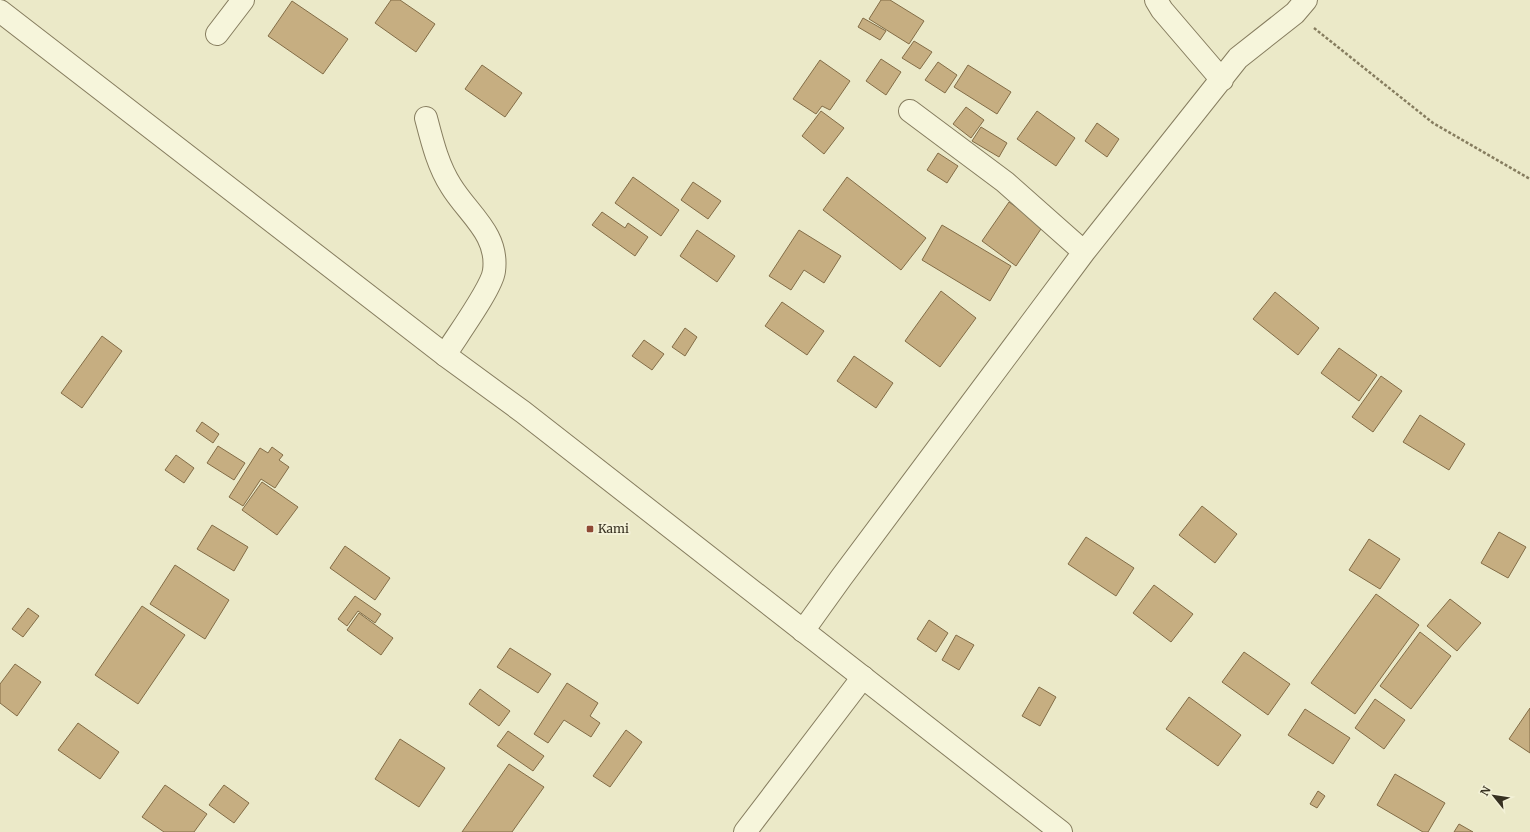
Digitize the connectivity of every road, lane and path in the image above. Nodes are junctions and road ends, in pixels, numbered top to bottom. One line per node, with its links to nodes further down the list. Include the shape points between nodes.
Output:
1 (243, 0): 5 (street)
2 (1156, 0): 6 (street)
3 (1300, 6): 6 (street, via 1238,58); 9 (path, via 1433,123)
4 (0, 11): 11 (street)
5 (218, 34)
6 (1222, 80): 10 (street)
7 (910, 111): 10 (street, via 1005,182)
8 (426, 118): 11 (street, via 434,147 451,186 485,229 493,251 494,272 486,290)
9 (1530, 179)
10 (1084, 252): 12 (street)
11 (445, 355): 12 (street, via 523,412)
12 (803, 631): 13 (street)
13 (863, 677): 14 (street); 15 (street)
14 (744, 832)
15 (1061, 832)

